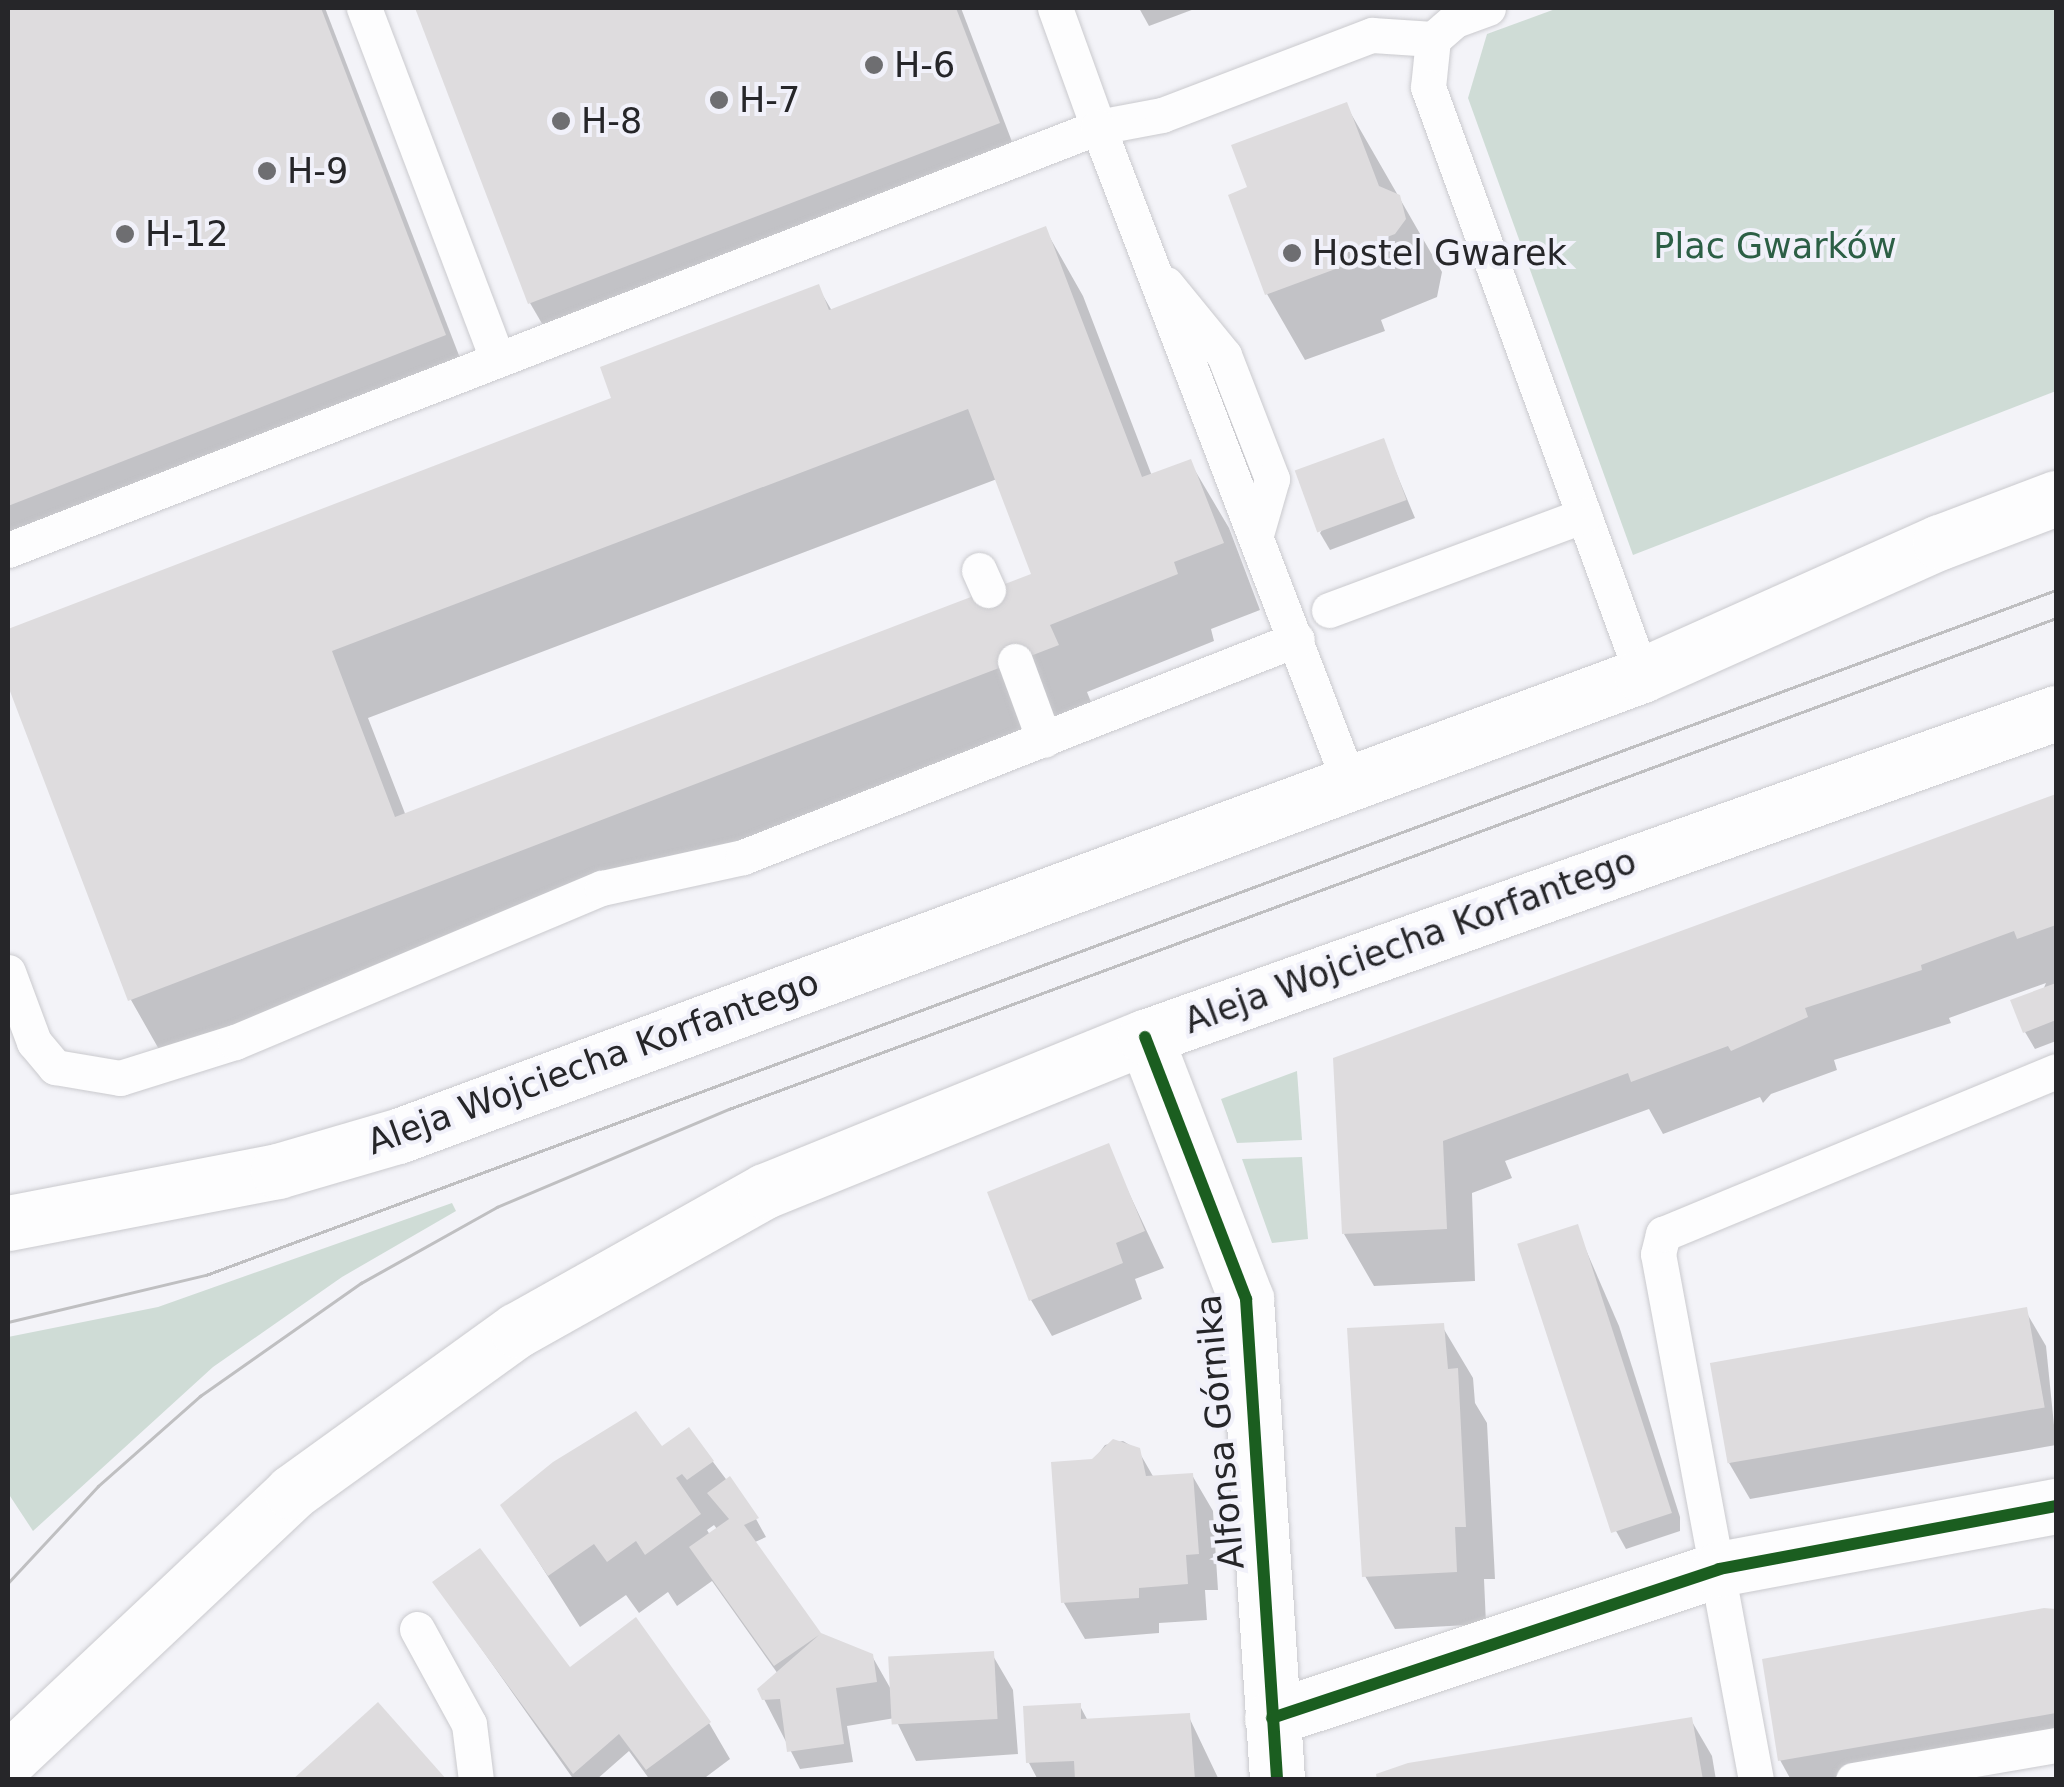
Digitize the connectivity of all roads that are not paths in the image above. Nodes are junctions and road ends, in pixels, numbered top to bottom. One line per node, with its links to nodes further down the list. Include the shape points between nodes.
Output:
1 (364, 8): 6 (lane)
2 (1055, 8): 5 (lane)
3 (1488, 8): 4 (lane, via 1455,20)
4 (1433, 40): 5 (lane, via 1372,35 1162,115); 8 (lane, via 1428,86)
5 (1098, 127): 6 (lane); 11 (lane)
6 (498, 359): 9 (lane)
7 (2056, 498): 13 (main road, Aleja Wojciecha Korfantego, via 1940,542)
8 (1584, 515): 10 (lane); 13 (lane)
9 (8, 550)
10 (1329, 610)
11 (1296, 639): 15 (lane); 16 (lane)
12 (1015, 662): 15 (lane)
13 (1642, 675): 16 (main road, Aleja Wojciecha Korfantego)
14 (2056, 713): 18 (main road, Aleja Wojciecha Korfantego)
15 (1044, 740): 17 (lane, via 743,857 602,888 235,1042 120,1078 55,1067 34,1042)
16 (1350, 784): 20 (main road, Aleja Wojciecha Korfantego, via 398,1136 242,1179)
17 (8, 972)
18 (1146, 1036): 24 (main road, Alfonsa Górnika, via 1246,1299); 26 (main road, Aleja Wojciecha Korfantego, via 765,1191 516,1330 292,1492)
19 (2056, 1070): 22 (lane, via 1663,1234 1658,1254)
20 (8, 1223)
21 (2056, 1506): 22 (main road)
22 (1719, 1569): 24 (main road); 29 (lane)
23 (418, 1628): 27 (lane, via 469,1724)
24 (1272, 1718): 28 (main road, Alfonsa Górnika)
25 (2056, 1745): 30 (lane)
26 (8, 1760)
27 (476, 1780)
28 (1276, 1780)
29 (1756, 1780)
30 (1853, 1780)

